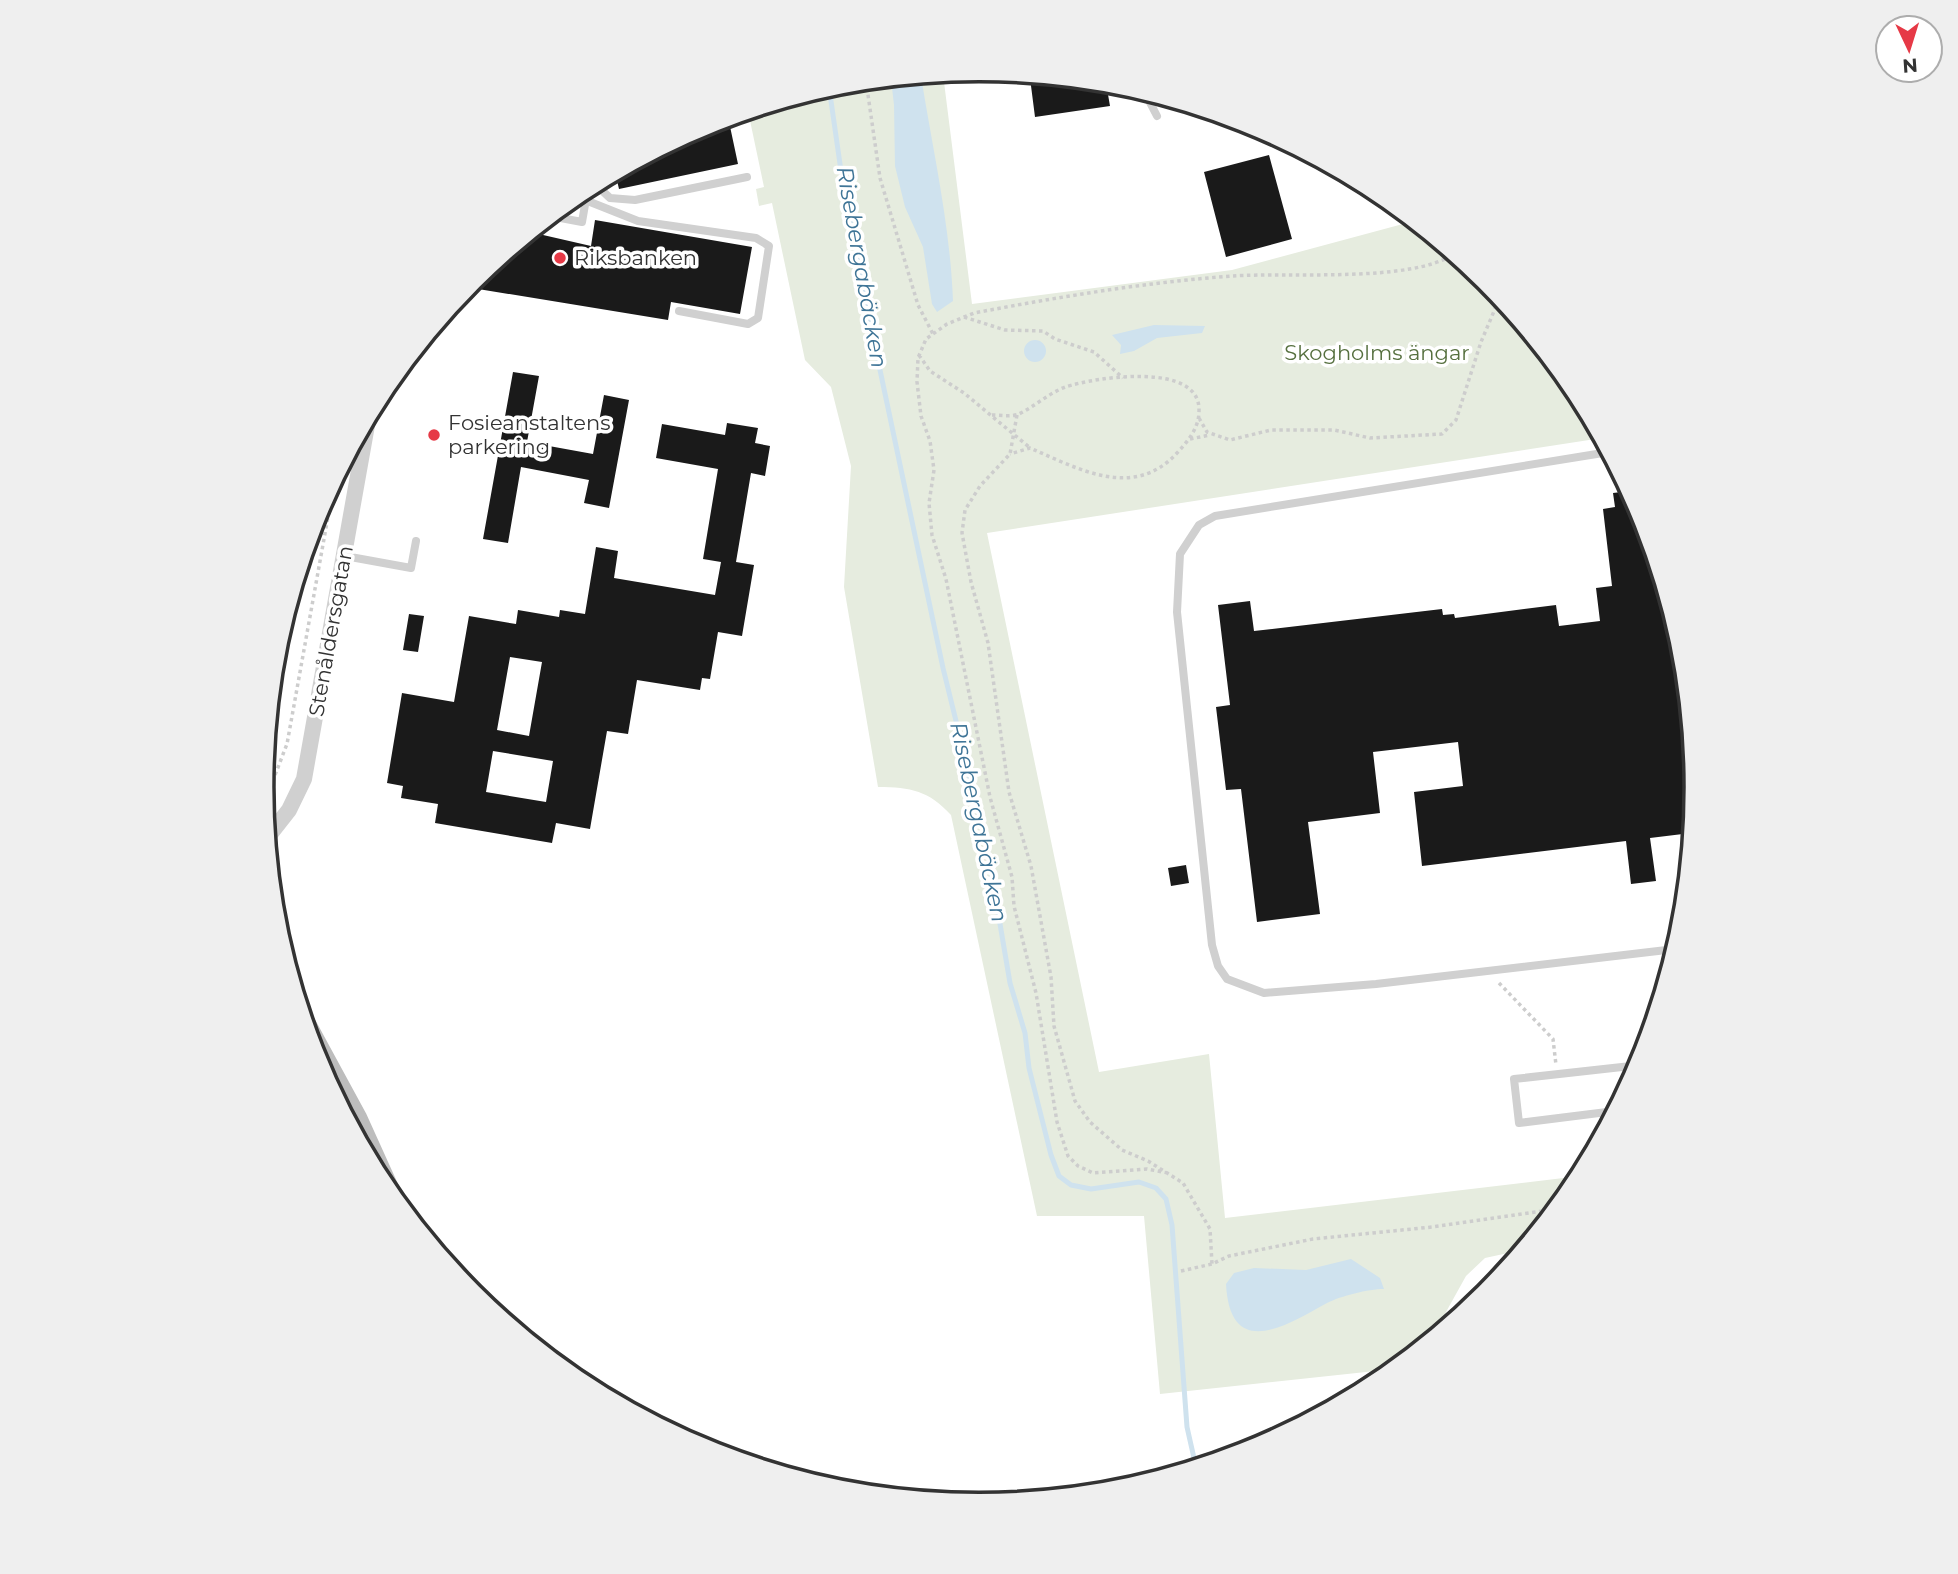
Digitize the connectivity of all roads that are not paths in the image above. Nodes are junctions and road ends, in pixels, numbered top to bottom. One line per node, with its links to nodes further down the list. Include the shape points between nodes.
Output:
1 (1150, 104): 2 (lane)
2 (1157, 116)
3 (747, 177): 4 (lane, via 635,200 610,198)
4 (603, 191)
5 (589, 200): 8 (lane, via 638,221 757,238 769,246 754,321 748,324)
6 (585, 202): 7 (lane, via 582,222)
7 (563, 218)
8 (679, 312)
9 (1599, 454): 14 (lane, via 1215,516 1188,537 1180,554 1177,612 1211,933 1218,966 1227,979 1264,993)
10 (357, 457): 12 (street, Stenåldersgatan)
11 (416, 541): 12 (lane, via 411,568)
12 (345, 556): 13 (street, Stenåldersgatan, via 304,779)
13 (276, 827)
14 (1664, 950)
15 (1626, 1067): 16 (lane, via 1514,1079 1519,1123)
16 (1604, 1112)

